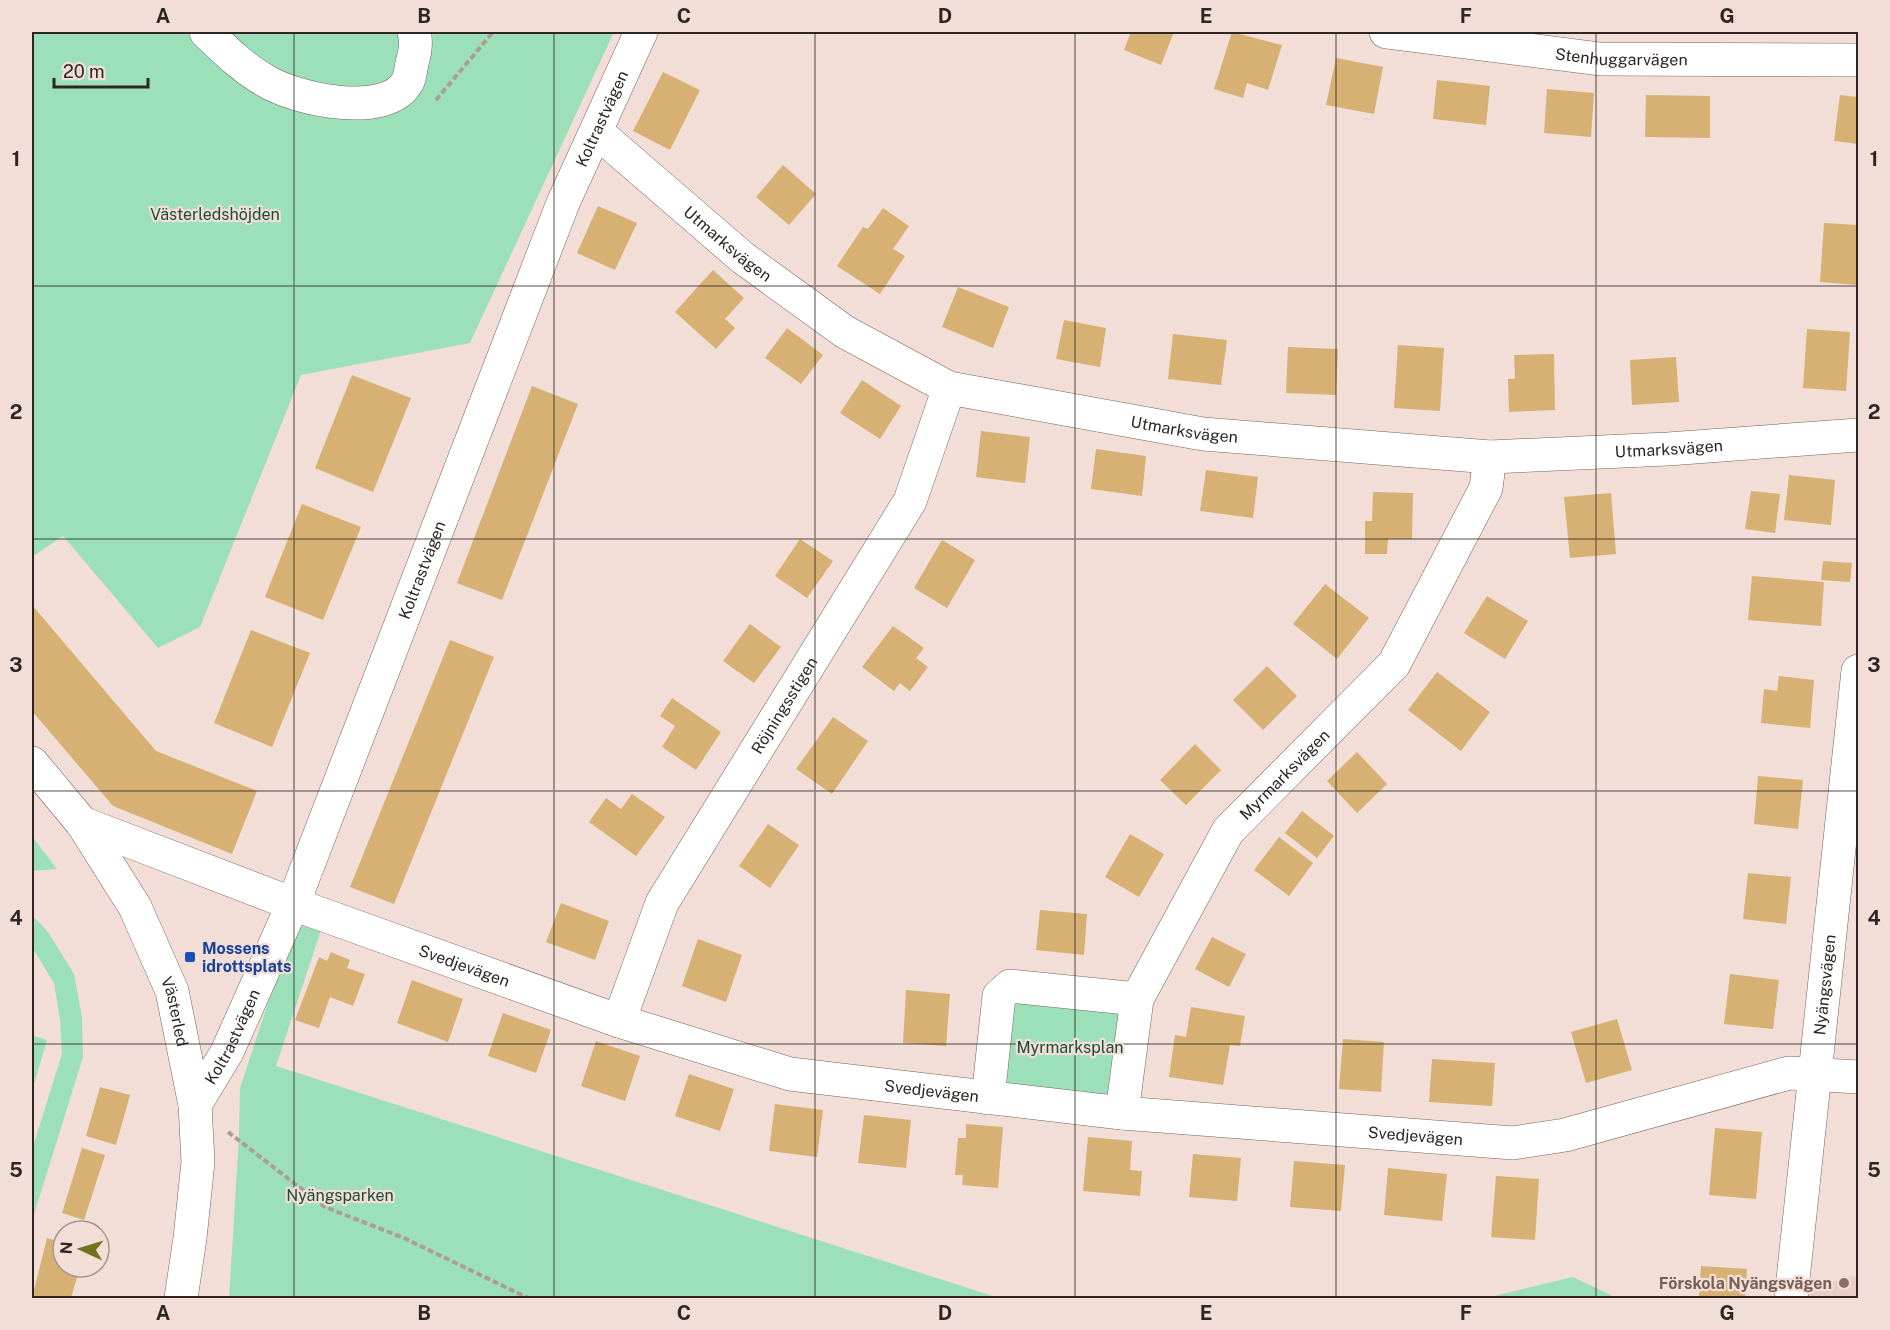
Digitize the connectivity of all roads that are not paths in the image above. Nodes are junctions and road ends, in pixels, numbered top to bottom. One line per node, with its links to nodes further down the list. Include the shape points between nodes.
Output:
1 (206, 32): 2 (street, via 266,82 304,97 357,103 382,100 407,82)
2 (414, 32)
3 (641, 32): 6 (street, Koltrastvägen)
4 (1386, 32): 5 (street, Stenhuggarvägen, via 1600,59)
5 (1858, 60)
6 (597, 132): 7 (street, Utmarksvägen, via 752,264 845,332); 13 (street, Koltrastvägen, via 563,203)
7 (949, 387): 9 (street, Utmarksvägen, via 1203,434); 15 (street, Röjningsstigen, via 910,501 662,903)
8 (1858, 435): 9 (street, Utmarksvägen)
9 (1490, 457): 14 (street, Myrmarksvägen, via 1485,488 1394,664 1228,831)
10 (1858, 671): 16 (street, Nyängsvägen)
11 (32, 763): 12 (street, Västerled)
12 (82, 823): 13 (street, Svedjevägen); 19 (street, Västerled, via 135,907 172,991)
13 (294, 904): 15 (street, Svedjevägen); 19 (street, Koltrastvägen, via 227,1052)
14 (1137, 999): 18 (street, via 1010,986 999,996); 20 (street, Myrmarksvägen)
15 (619, 1021): 18 (street, Svedjevägen, via 790,1074)
16 (1814, 1075): 17 (street, Svedjevägen); 20 (street, Svedjevägen, via 1789,1073 1565,1135 1514,1143); 22 (street, Nyängsvägen)
17 (1858, 1077)
18 (988, 1098): 20 (street, Svedjevägen)
19 (195, 1105): 21 (street, Västerled, via 198,1162)
20 (1122, 1113)
21 (181, 1299)
22 (1791, 1299)

